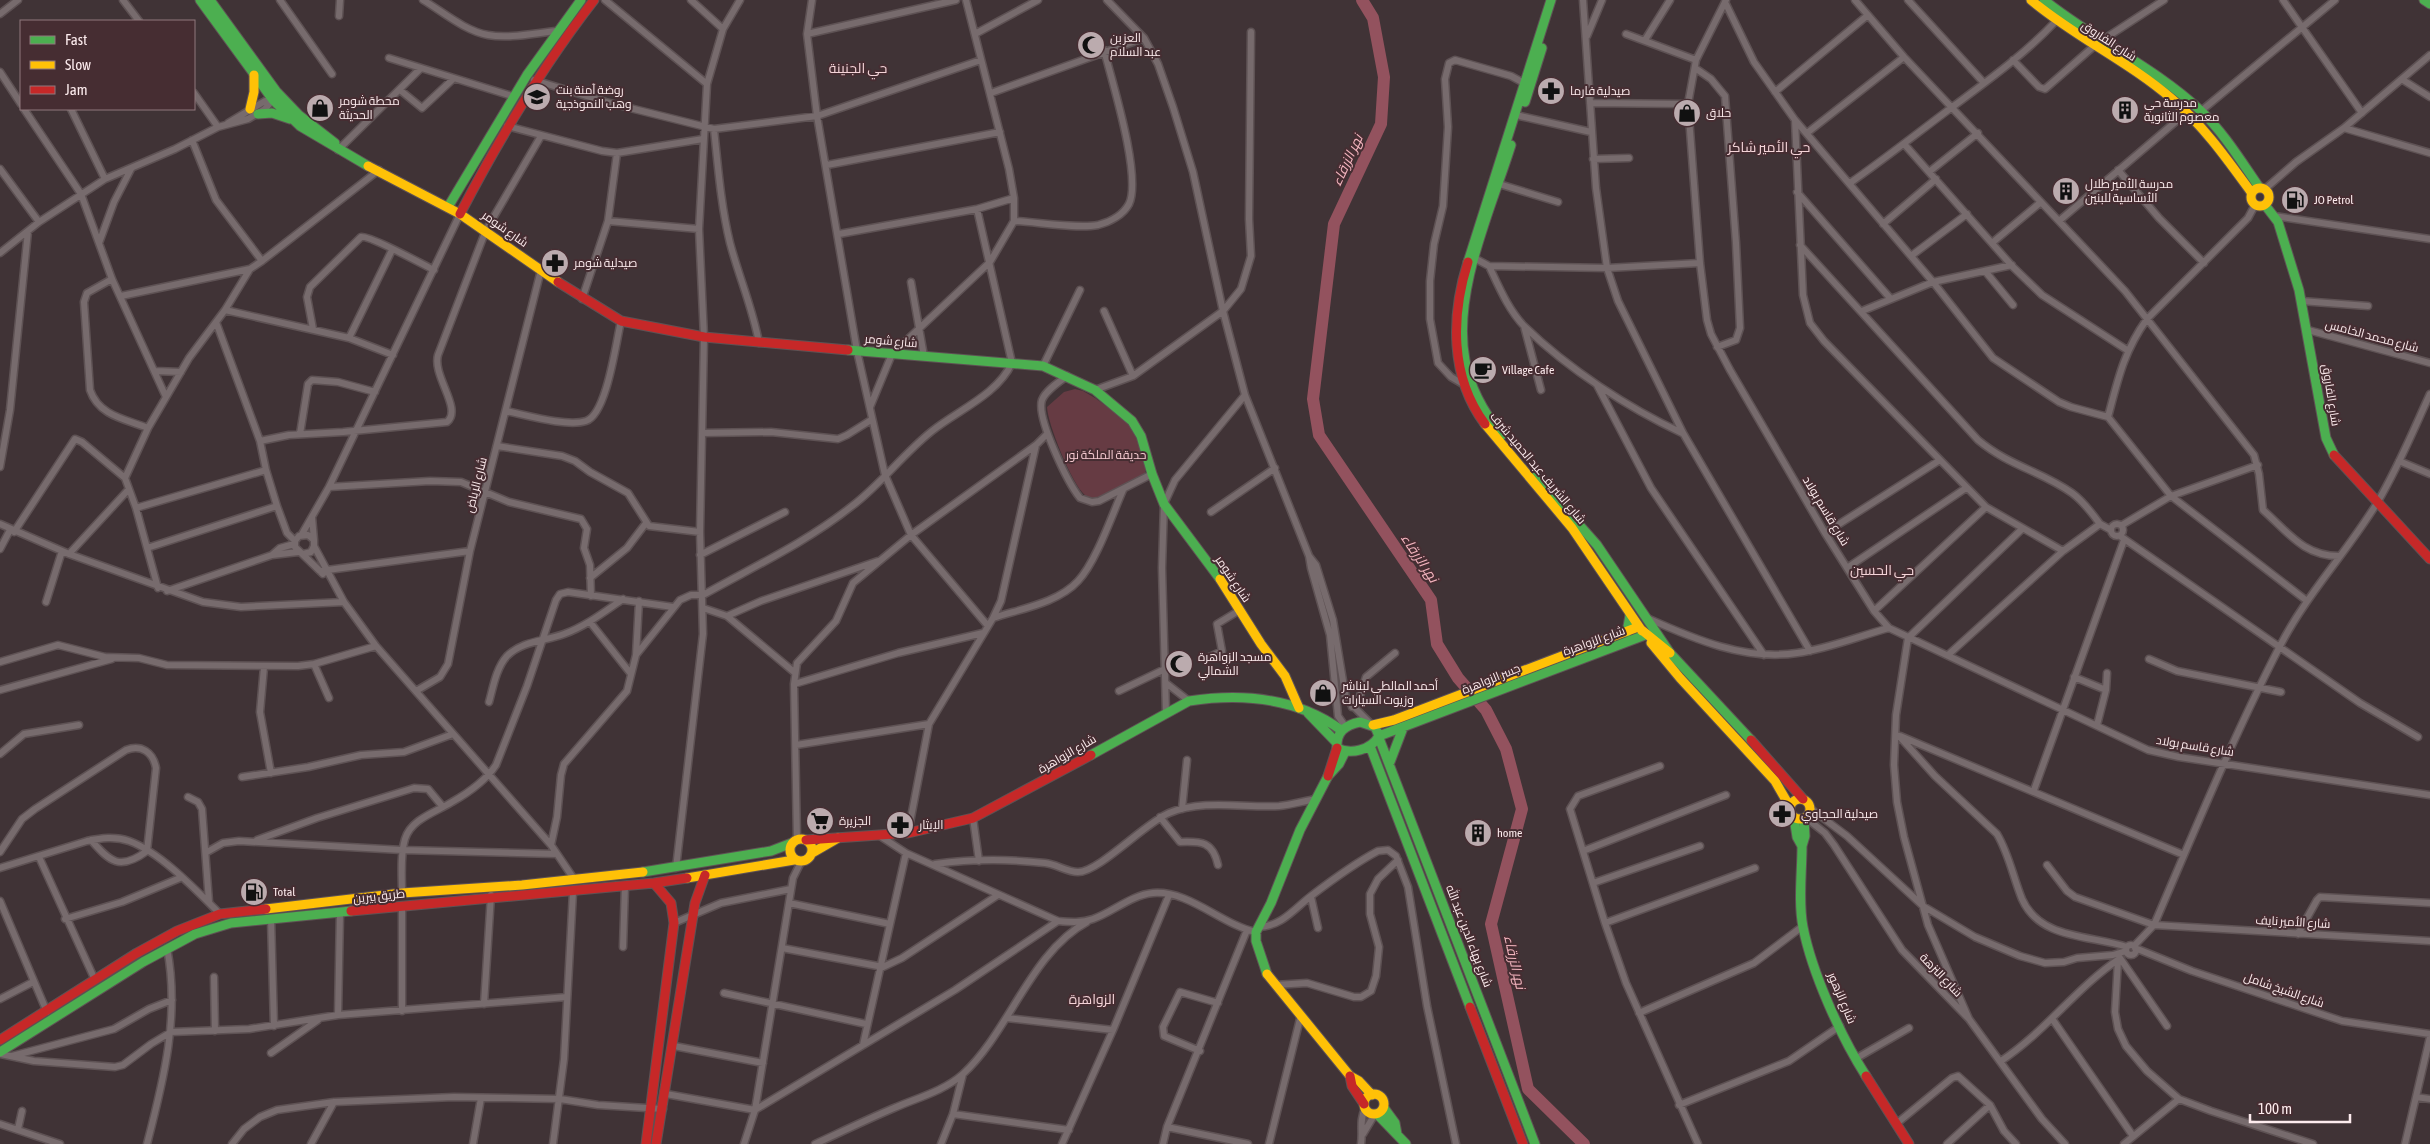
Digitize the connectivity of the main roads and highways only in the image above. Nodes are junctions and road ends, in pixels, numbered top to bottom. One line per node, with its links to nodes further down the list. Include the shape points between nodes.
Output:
1 (200, 0): 12 (main road, شارع شومر)
2 (210, 0): 13 (main road, شارع شومر)
3 (581, 0): 18 (main road, via 512,96)
4 (594, 0): 19 (main road, via 534,80)
5 (1551, 0): 21 (main road, شارع الشريف عبد الحميد شرف, via 1459,293 1455,341 1463,384 1483,422)
6 (1558, 0): 20 (main road, شارع الشريف عبد الحميد شرف, via 1476,259 1465,307 1462,348 1472,388 1497,429)
7 (2031, 0): 11 (main road, شارع الفاروق, via 2056,22)
8 (2044, 0): 11 (main road, شارع الفاروق)
9 (2424, 0): 10 (main road)
10 (2430, 4)
11 (2097, 44): 16 (main road, شارع الفاروق, via 2187,112); 16 (main road, شارع الفاروق, via 2161,79 2201,111 2227,140)
12 (254, 75): 13 (main road, شارع شومر); 14 (main road, via 254,111)
13 (275, 95): 14 (main road, شارع شومر); 15 (main road, شارع شومر)
14 (291, 119): 15 (main road, شارع شومر)
15 (342, 150): 18 (main road, شارع شومر)
16 (2258, 190): 17 (main road, via 2269,195); 17 (main road, via 2251,200 2255,205)
17 (2265, 205): 22 (main road, شارع الفاروق, via 2274,216 2302,301 2331,452)
18 (448, 207): 19 (main road, شارع شومر)
19 (460, 214): 29 (main road, شارع شومر, via 582,300 621,321 704,337 760,343 1043,366 1095,390 1137,427 1164,504 1285,676)
20 (1597, 544): 21 (main road); 27 (main road, شارع الشريف عبد الحميد شرف)
21 (1588, 550): 23 (main road, شارع الشريف عبد الحميد شرف)
22 (2430, 559)
23 (1630, 615): 24 (main road, شارع الشريف عبد الحميد شرف); 25 (main road)
24 (1638, 627): 25 (main road, شارع الزواهرة); 26 (main road, شارع الشريف عبد الحميد شرف); 27 (main road, via 1646,630 1661,649)
25 (1627, 632): 28 (main road, شارع الزواهرة)
26 (1645, 635): 28 (main road, شارع الزواهرة); 38 (main road, شارع الشريف عبد الحميد شرف, via 1768,774)
27 (1670, 653): 37 (main road, شارع الشريف عبد الحميد شرف)
28 (1549, 665): 30 (main road, جسر الزواهرة, via 1394,720); 32 (main road, جسر الزواهرة)
29 (1302, 709): 31 (main road, شارع الزواهرة); 35 (main road); 40 (main road, شارع الزواهرة, via 1251,698 1217,697 1189,701 973,818 908,833)
30 (1372, 724): 31 (main road, via 1360,722); 33 (main road, شارع بهاء الدين عبد الله)
31 (1343, 728): 35 (main road, via 1338,734)
32 (1403, 728): 33 (main road); 36 (main road)
33 (1379, 737): 34 (main road); 36 (main road, شارع بهاء الدين عبد الله)
34 (1370, 746): 35 (main road); 55 (main road, شارع بهاء الدين عبد الله)
35 (1339, 747): 48 (main road, via 1300,830 1258,929 1256,941 1262,965 1275,985)
36 (1390, 762): 56 (main road, شارع بهاء الدين عبد الله)
37 (1803, 799): 38 (main road, via 1796,800); 39 (main road, via 1811,809)
38 (1790, 807): 39 (main road, via 1790,813)
39 (1801, 818): 57 (main road, شارع الزهور, via 1805,836 1802,846 1804,926 1821,984 1855,1059)
40 (838, 838): 41 (main road, شارع الزواهرة); 42 (main road, شارع الزواهرة)
41 (798, 841): 42 (main road, via 811,844); 43 (main road, via 789,852); 46 (main road, طريق بيرين, via 771,851 676,868 402,893 220,914 176,930)
42 (812, 853): 43 (main road, via 808,860)
43 (797, 861): 44 (main road, طريق بيرين)
44 (706, 875): 45 (main road, طريق بيرين); 53 (main road, via 700,885 694,912)
45 (654, 883): 47 (main road, طريق بيرين, via 214,927 168,948); 52 (main road, via 671,903 674,923)
46 (0, 1040)
47 (0, 1053)
48 (1350, 1076): 49 (main road); 50 (main road, via 1352,1086)
49 (1372, 1094): 50 (main road, via 1365,1100); 51 (main road, via 1383,1099)
50 (1365, 1107): 51 (main road)
51 (1379, 1112): 54 (main road, via 1384,1127)
52 (646, 1144)
53 (656, 1144)
54 (1406, 1144)
55 (1523, 1144)
56 (1535, 1144)
57 (1909, 1144)

